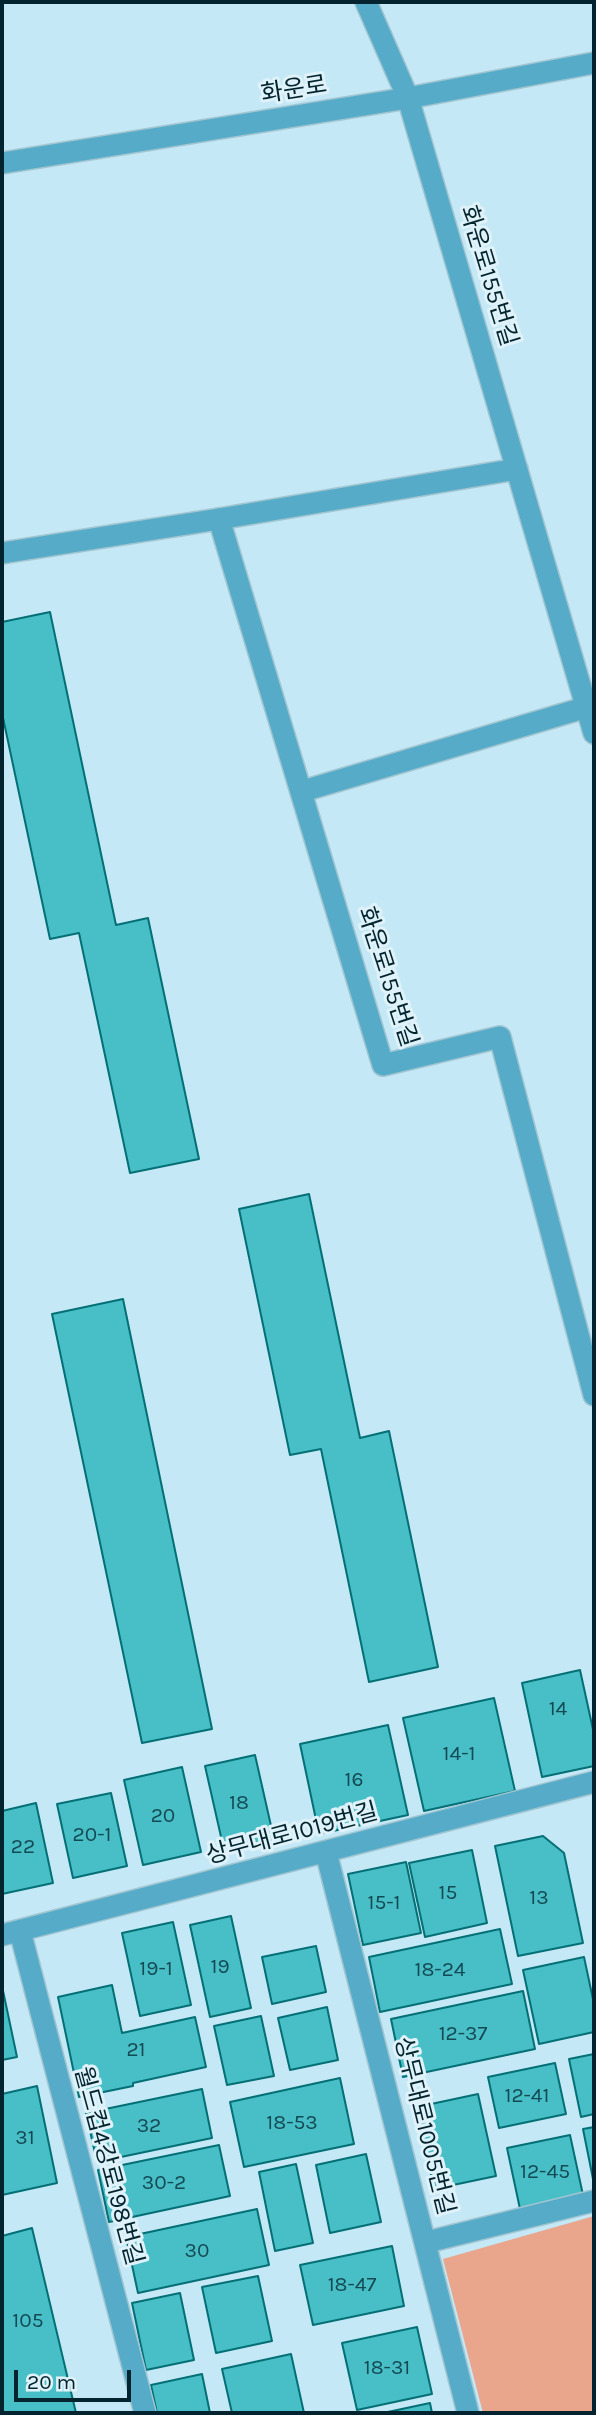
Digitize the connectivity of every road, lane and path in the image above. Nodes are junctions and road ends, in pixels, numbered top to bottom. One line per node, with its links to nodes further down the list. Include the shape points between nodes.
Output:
1 (366, 2): 3 (street, 화운로155번길)
2 (594, 63): 3 (street, 화운로)
3 (408, 98): 4 (street, 화운로); 5 (street, 화운로155번길)
4 (2, 163)
5 (517, 468): 6 (street); 8 (street, 화운로155번길)
6 (219, 519): 7 (street); 10 (street, 화운로155번길)
7 (2, 553)
8 (587, 707): 9 (street, 화운로155번길); 10 (street)
9 (594, 733)
10 (303, 791): 11 (street, 화운로155번길, via 383,1065 500,1037)
11 (594, 1395)
12 (594, 1782): 13 (street, 상무대로1019번길)
13 (326, 1852): 14 (street, 상무대로1019번길); 16 (street, 상무대로1005번길)
14 (11, 1933): 17 (street, 월드컵4강로198번길)
15 (594, 2201): 16 (street)
16 (427, 2242): 18 (street, 상무대로1005번길)
17 (145, 2413)
18 (468, 2413)

